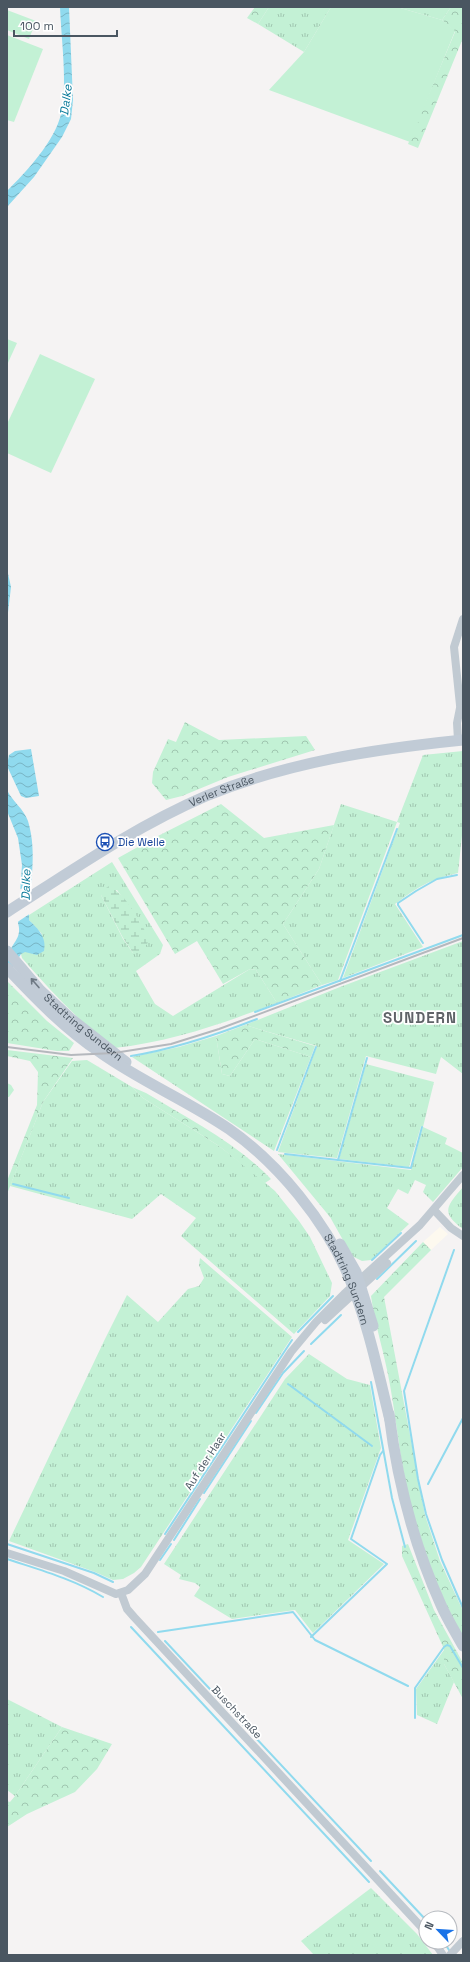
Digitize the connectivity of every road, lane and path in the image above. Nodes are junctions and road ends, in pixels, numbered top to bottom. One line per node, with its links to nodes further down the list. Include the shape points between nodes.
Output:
1 (463, 619): 2 (street, via 454,647)
2 (460, 685): 3 (street)
3 (460, 705): 4 (street); 5 (street, via 457,722)
4 (463, 714)
5 (460, 740): 6 (main road, Verler Straße, via 344,755 298,765 206,796 131,835)
6 (11, 910)
7 (7, 951): 8 (main road, Stadtring Sundern)
8 (13, 968): 12 (main road, Stadtring Sundern, via 70,1018 170,1093 230,1130 264,1158 311,1211)
9 (463, 1175): 10 (street, Auf der Haar)
10 (434, 1210): 11 (street, via 451,1228); 12 (street, Auf der Haar, via 404,1246)
11 (463, 1236)
12 (357, 1287): 14 (street, Auf der Haar, via 316,1322 280,1367 145,1574); 15 (main road, Stadtring Sundern, via 390,1420 402,1484 423,1558 442,1606)
13 (7, 1552): 14 (street, via 64,1571 110,1593)
14 (121, 1593): 16 (street, Buschstraße, via 127,1609 134,1617)
15 (463, 1646)
16 (418, 1923)
17 (463, 1941): 18 (street)
18 (450, 1955)

